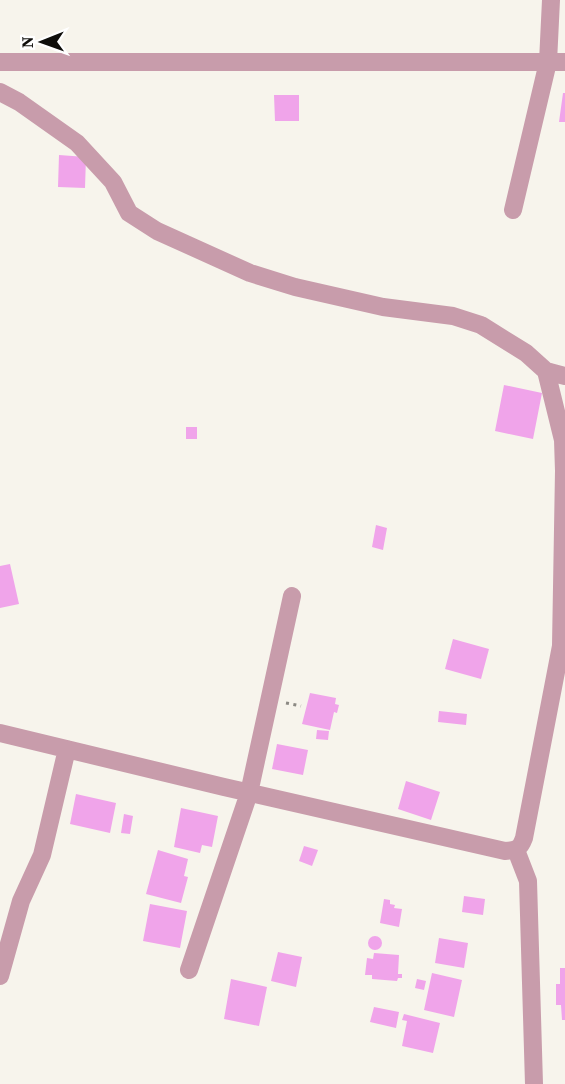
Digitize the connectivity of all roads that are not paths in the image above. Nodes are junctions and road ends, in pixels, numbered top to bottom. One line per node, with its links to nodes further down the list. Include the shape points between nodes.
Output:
1 (551, 0): 3 (street)
2 (0, 62): 3 (street)
3 (556, 62): 5 (street)
4 (0, 92): 6 (street, via 77,143 113,182 129,213 157,231 249,273 295,287 383,307 453,316 481,325 526,353)
5 (513, 210)
6 (546, 371): 7 (street); 12 (street, via 563,440 561,646 524,838)
7 (565, 376)
8 (292, 596): 11 (street)
9 (0, 734): 10 (street)
10 (67, 749): 11 (street); 14 (street, via 42,855 21,901)
11 (249, 793): 12 (street, via 505,851); 13 (street)
12 (516, 850): 15 (street, via 528,881)
13 (189, 970)
14 (0, 976)
15 (534, 1084)

